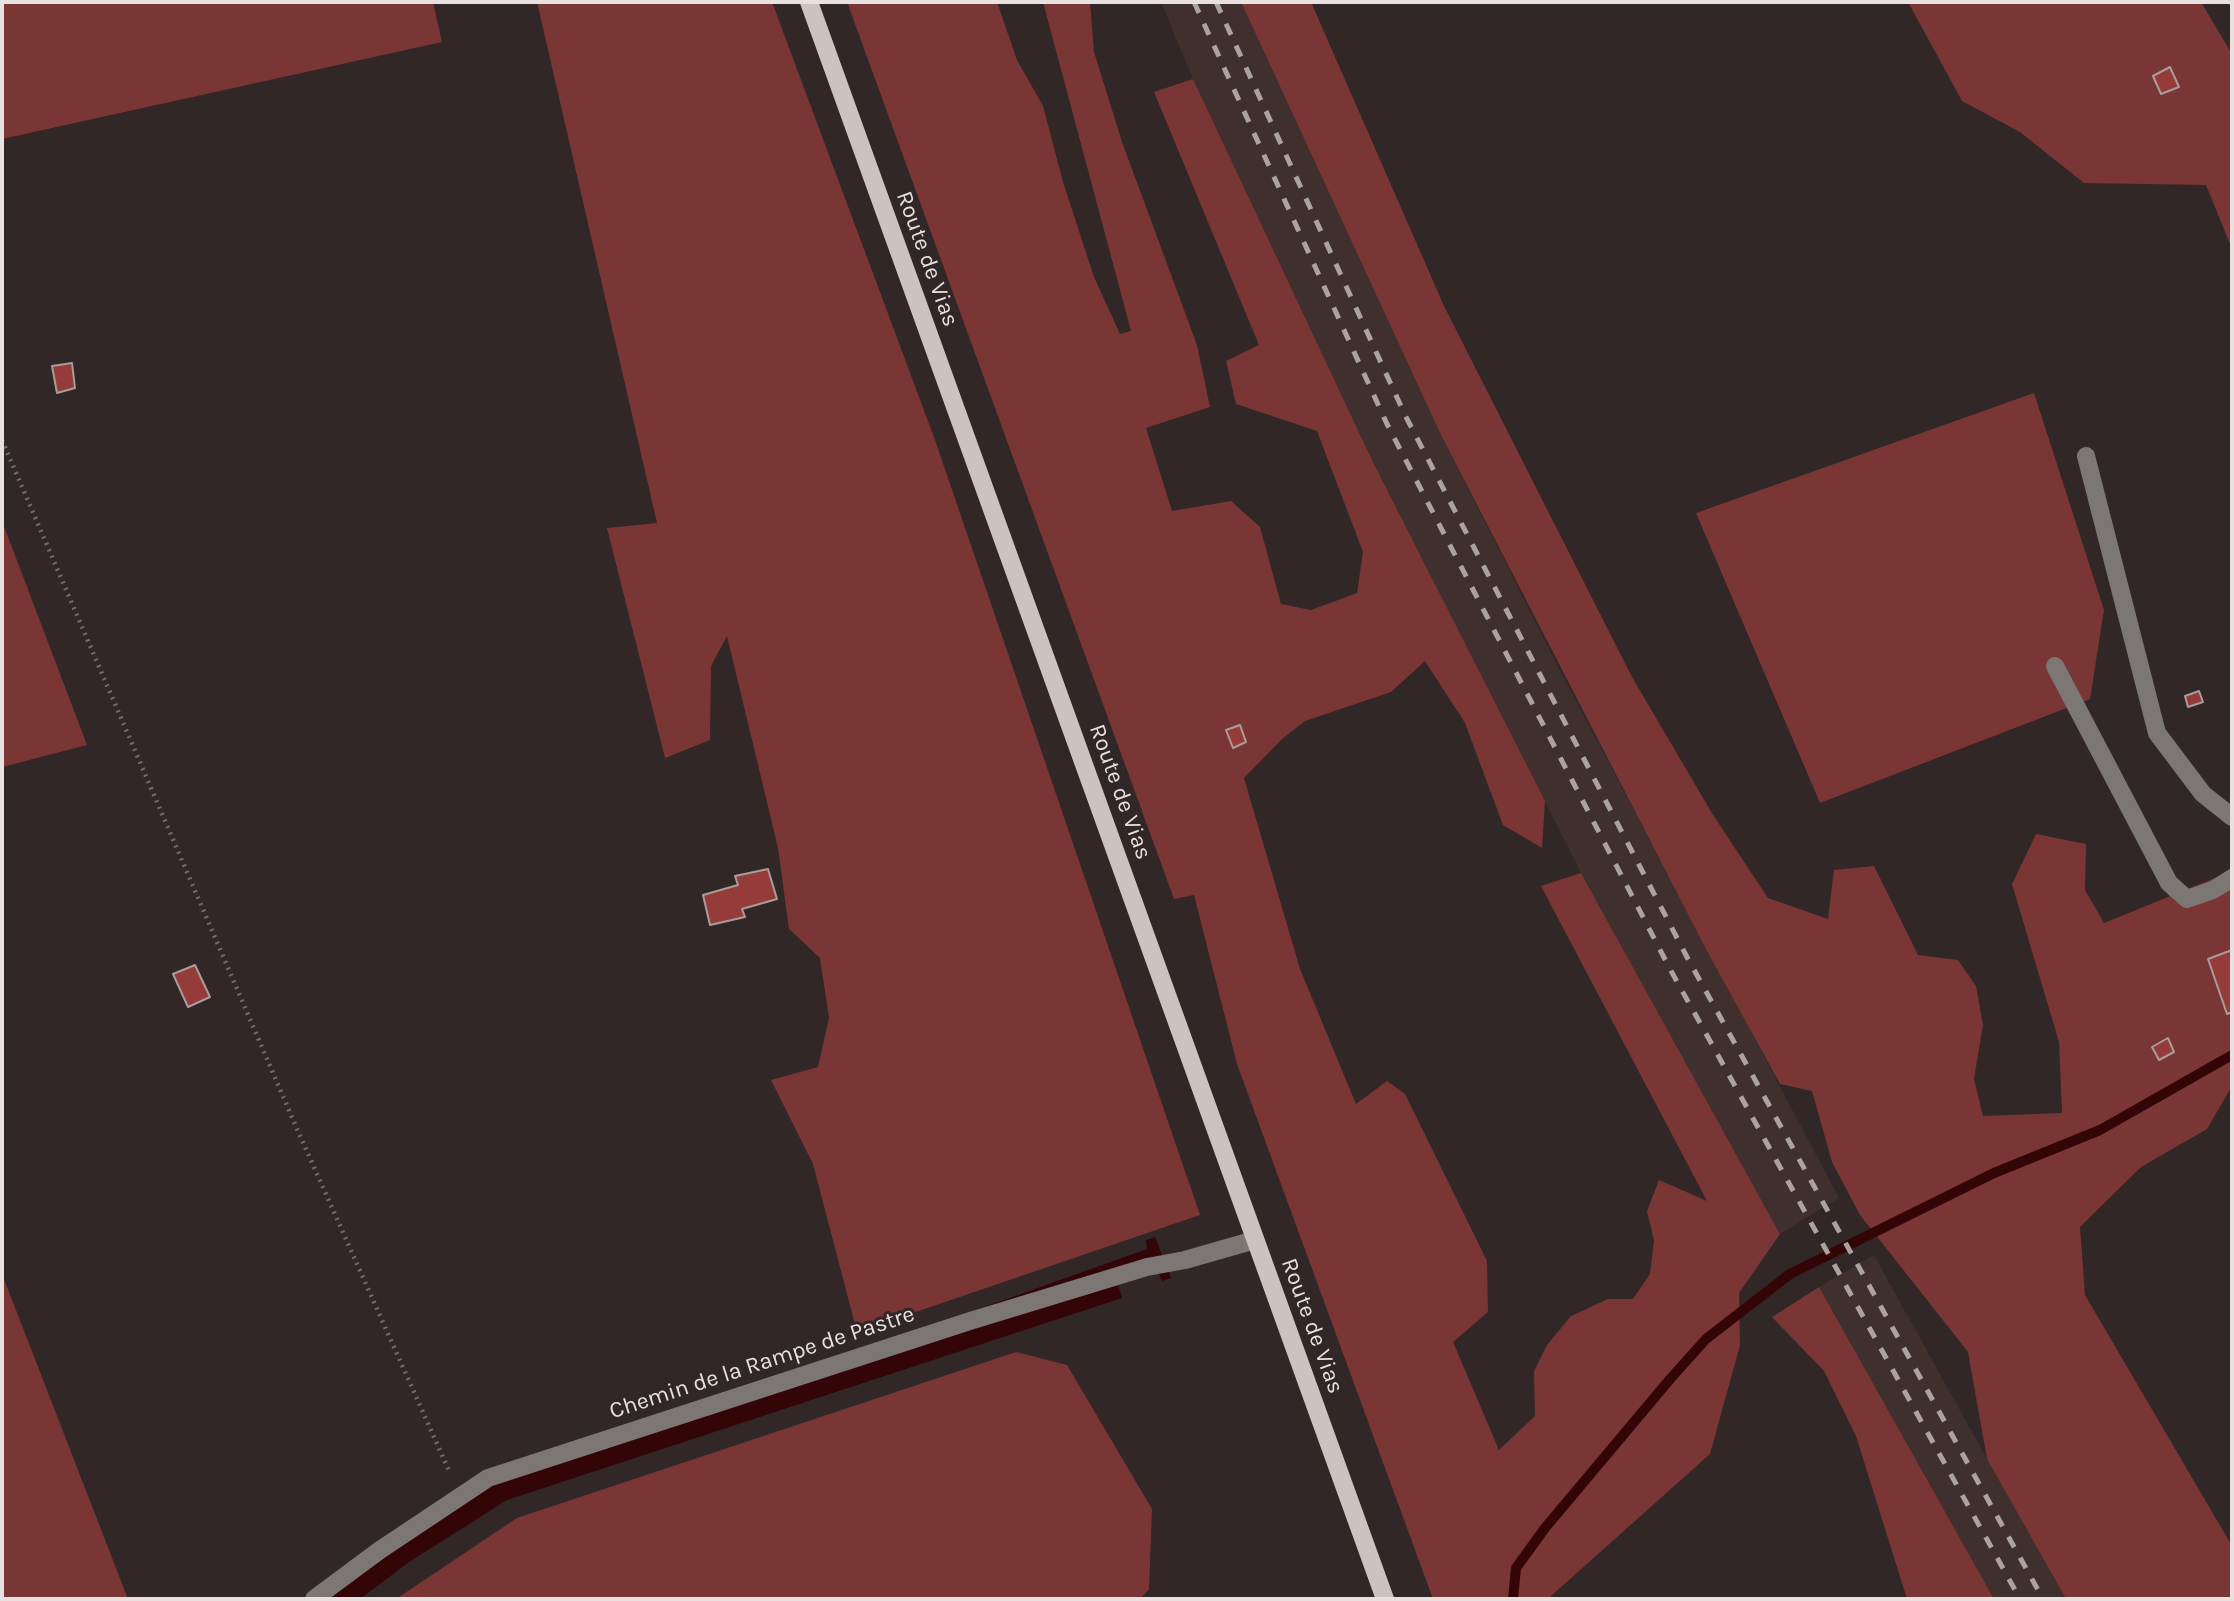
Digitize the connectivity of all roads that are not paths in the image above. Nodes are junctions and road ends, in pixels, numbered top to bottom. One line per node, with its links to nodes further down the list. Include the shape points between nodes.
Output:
1 (809, 2): 6 (main road, Route de Vias)
2 (2086, 456): 4 (street, via 2157,733 2203,794)
3 (2055, 666): 5 (street, via 2169,883 2188,899)
4 (2232, 817)
5 (2232, 878)
6 (1255, 1240): 7 (street, Chemin de la Rampe de Pastre, via 1109,1279 488,1478); 8 (main road, Route de Vias)
7 (314, 1599)
8 (1385, 1599)

